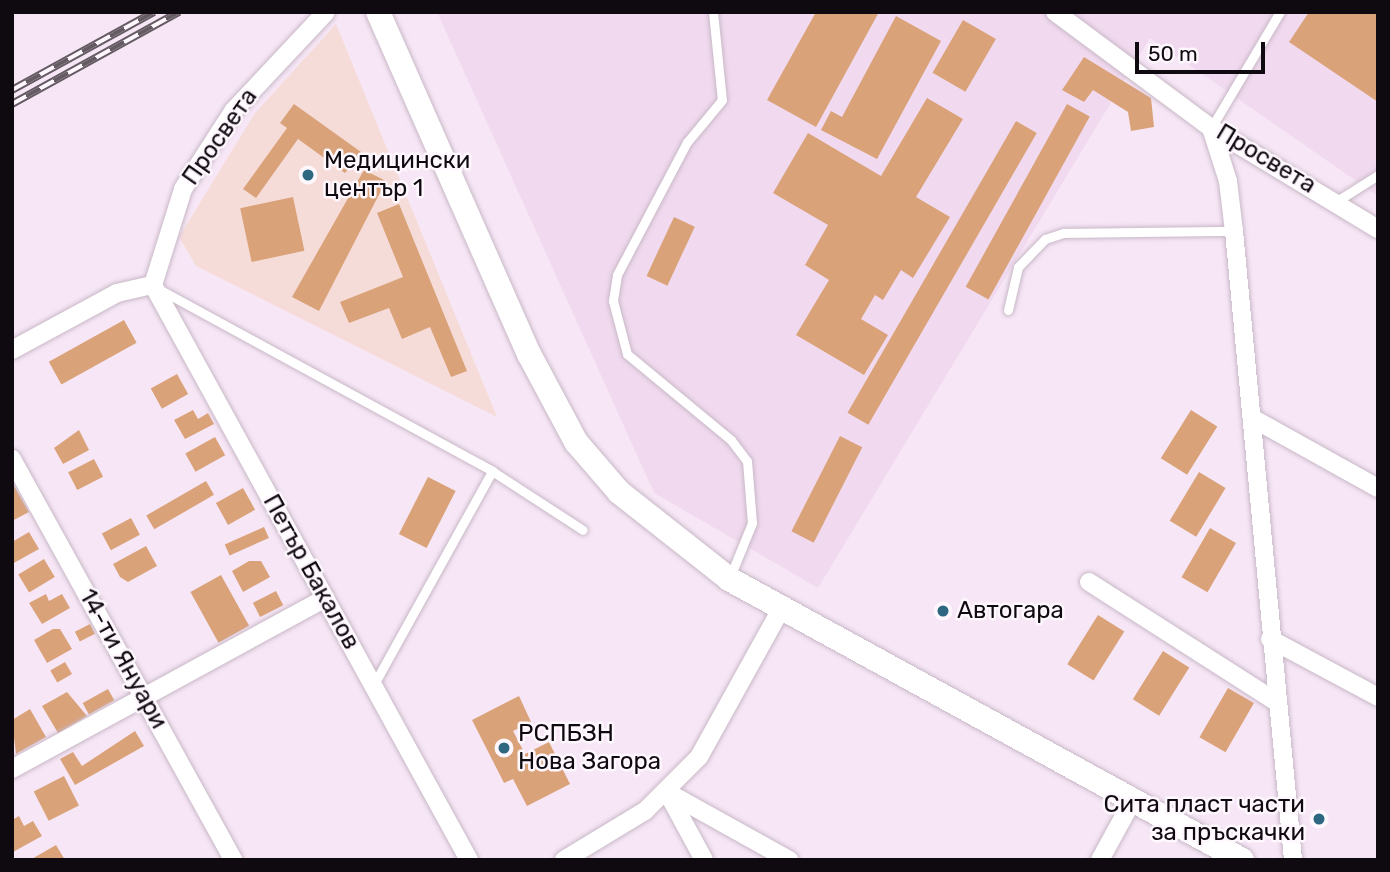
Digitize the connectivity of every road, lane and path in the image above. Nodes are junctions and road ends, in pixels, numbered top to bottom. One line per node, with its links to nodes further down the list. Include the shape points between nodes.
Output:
1 (326, 12): 11 (street, Просвета, via 234,110 183,189)
2 (377, 12): 19 (main road, via 466,214 576,442 659,530)
3 (713, 12): 19 (lane, via 722,100 687,142 617,275 613,301 627,354 732,440 747,461 752,523)
4 (1055, 12): 6 (street, Просвета)
5 (1280, 12): 6 (lane)
6 (1211, 128): 8 (street, Просвета); 10 (street, via 1228,181)
7 (1378, 175): 8 (lane)
8 (1337, 201): 9 (street, Просвета)
9 (1378, 229)
10 (1234, 231): 12 (lane, via 1064,233 1045,239 1018,267); 14 (street)
11 (153, 285): 13 (street, via 117,293); 16 (lane); 21 (street, Петър Бакалов)
12 (1008, 310)
13 (12, 349)
14 (1252, 418): 17 (street); 23 (street)
15 (12, 459): 25 (street, 14-ти Януари)
16 (492, 471): 18 (lane); 24 (lane)
17 (1378, 488)
18 (583, 530)
19 (729, 579): 22 (main road)
20 (1089, 582): 27 (street)
21 (325, 598): 24 (street, Петър Бакалов); 25 (street)
22 (781, 608): 29 (street, via 712,738); 30 (main road)
23 (1270, 639): 26 (street); 27 (street)
24 (373, 686): 32 (street, Петър Бакалов)
25 (143, 697): 28 (street); 31 (street, 14-ти Януари)
26 (1378, 697)
27 (1275, 701): 38 (street)
28 (12, 769)
29 (667, 792): 33 (street); 34 (street); 35 (street)
30 (1134, 798): 36 (street); 37 (main road)
31 (233, 860)
32 (469, 860)
33 (564, 860)
34 (704, 860)
35 (789, 860)
36 (1100, 860)
37 (1242, 860)
38 (1293, 860)

